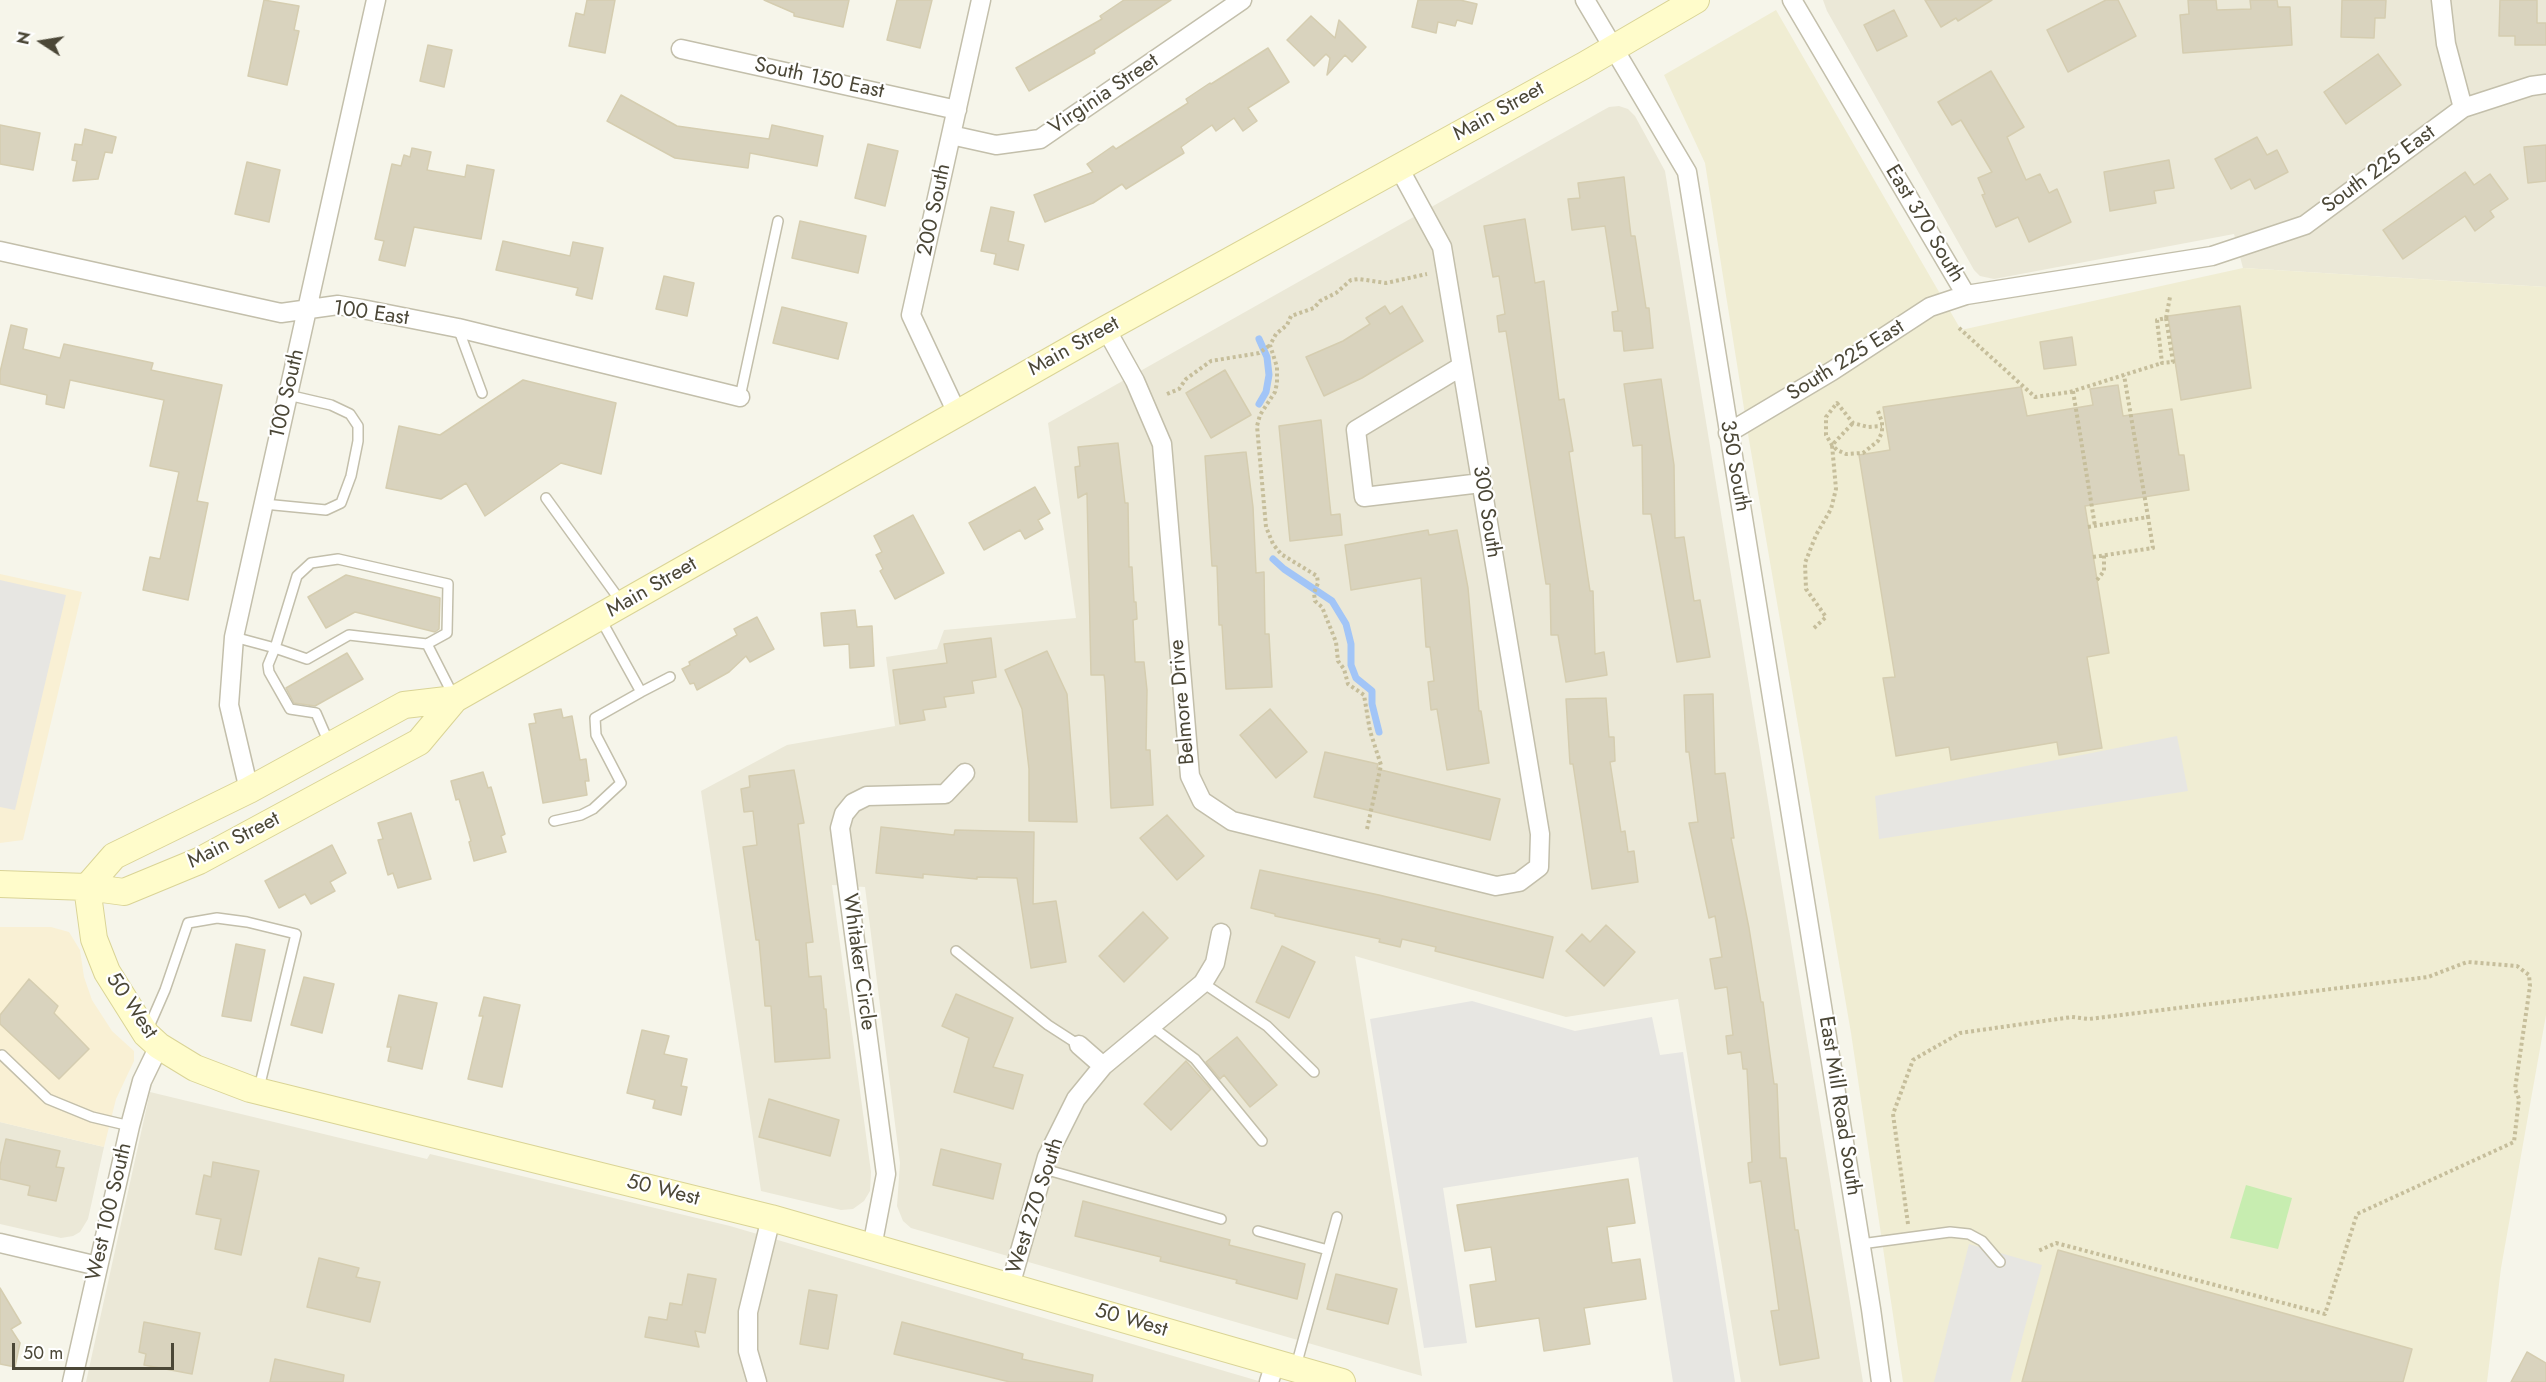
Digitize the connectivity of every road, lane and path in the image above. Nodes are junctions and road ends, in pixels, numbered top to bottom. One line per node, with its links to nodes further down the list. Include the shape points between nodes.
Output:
1 (376, 0): 21 (street, 100 South)
2 (981, 0): 12 (street, 200 South)
3 (1242, 0): 13 (street, Virginia Street, via 1040,139 996,145)
4 (1585, 0): 9 (street, 350 South)
5 (1696, 0): 9 (main road, Main Street)
6 (1792, 0): 19 (street, East 370 South)
7 (2441, 0): 11 (street, via 2446,44)
8 (681, 49): 12 (street, South 150 East)
9 (1613, 49): 14 (main road, Main Street); 39 (street, 350 South, via 1687,172)
10 (2546, 84): 11 (street, South 225 East)
11 (2463, 108): 17 (street, South 225 East, via 2305,225)
12 (957, 110): 13 (street, 200 South)
13 (951, 135): 36 (street, 200 South, via 912,315)
14 (1399, 168): 25 (main road, Main Street); 28 (street, 300 South, via 1442,247)
15 (778, 221): 34 (lane)
16 (0, 251): 21 (street, 100 East, via 281,313)
17 (2212, 256): 19 (street, East 370 South)
18 (1432, 273): 26 (path, via 1386,283 1351,280 1314,309 1291,316)
19 (1966, 296): 39 (street, South 225 East, via 1930,307)
20 (2170, 297): 22 (path)
21 (307, 309): 23 (street, 100 East, via 338,305); 33 (street, 100 South)
22 (2166, 318): 27 (path, via 2157,321); 27 (path, via 2173,362)
23 (458, 328): 31 (lane); 34 (street, 100 East)
24 (1959, 328): 30 (path, via 2035,397)
25 (1106, 329): 36 (main road, Main Street); 64 (street, Belmore Drive, via 1135,381 1162,444 1190,776 1202,801 1232,821 1496,886 1519,882)
26 (1270, 345): 32 (path, via 1259,353 1211,361 1186,378 1179,389); 63 (path, via 1277,383 1257,426 1266,527 1281,554 1317,576 1315,601 1322,607 1336,642 1338,661 1348,684 1364,695 1381,765)
27 (2162, 363): 29 (path)
28 (1462, 366): 41 (street, 300 South); 41 (street, via 1356,430 1364,497)
29 (2124, 375): 30 (path); 44 (path)
30 (2073, 391): 45 (path)
31 (482, 393)
32 (1167, 394)
33 (288, 395): 43 (street, 100 South); 43 (lane, via 331,405 350,414 358,426 351,476 341,503 326,510)
34 (740, 397)
35 (1878, 411): 38 (path)
36 (957, 413): 50 (main road, Main Street)
37 (1853, 423): 38 (path); 40 (path); 40 (path, via 1837,403 1830,409 1825,426)
38 (1882, 426): 40 (path, via 1878,441 1863,453 1846,454)
39 (1728, 434): 67 (street, 350 South)
40 (1832, 445): 52 (path, via 1836,489 1831,509 1805,562 1806,590 1826,617)
41 (1481, 483): 64 (street, 300 South, via 1540,834)
42 (546, 498): 50 (lane)
43 (264, 504): 53 (street, 100 South)
44 (2148, 517): 45 (path); 47 (path, via 2153,548)
45 (2095, 526): 46 (path)
46 (2088, 527)
47 (2104, 555): 48 (path); 49 (path, via 2104,571)
48 (2093, 557)
49 (2097, 580)
50 (623, 605): 51 (main road, Main Street)
51 (600, 618): 57 (lane); 58 (main road, Main Street)
52 (1814, 628)
53 (234, 637): 55 (lane); 61 (street, 100 South, via 229,705)
54 (427, 644): 55 (lane, via 349,635 307,659); 55 (lane, via 447,633 448,584 338,559 311,562 297,576); 58 (lane)
55 (275, 648): 59 (lane, via 269,672 290,709 316,713)
56 (670, 676): 57 (lane)
57 (641, 692): 62 (lane, via 595,718 596,735 621,783 593,809)
58 (455, 699): 59 (main road, Main Street, via 404,705); 66 (main road, Main Street, via 418,741 199,861 124,892)
59 (330, 745): 61 (main road, Main Street)
60 (965, 773): 88 (street, Whitaker Circle, via 945,794 867,796 848,808 840,828 886,1174)
61 (249, 790): 66 (main road, Main Street, via 114,856)
62 (554, 821)
63 (1367, 829)
64 (1539, 867)
65 (0, 884): 66 (main road, Main Street)
66 (87, 887): 72 (main road, 50 West, via 99,956)
67 (1806, 903): 87 (street, East Mill Road South)
68 (1221, 933): 70 (street, West 270 South, via 1215,963)
69 (956, 951): 73 (lane)
70 (1203, 983): 71 (street, West 270 South); 76 (lane, via 1267,1026)
71 (1151, 1026): 75 (street, West 270 South); 79 (lane, via 1195,1059)
72 (152, 1040): 77 (main road, 50 West, via 195,1068); 77 (lane, via 188,923 217,918 296,934); 78 (street, West 100 South)
73 (1079, 1045): 75 (street)
74 (2, 1055): 78 (lane, via 48,1099 92,1117)
75 (1103, 1066): 80 (street, West 270 South, via 1076,1100)
76 (1314, 1072)
77 (258, 1091): 82 (main road, 50 West)
78 (130, 1126): 92 (street, West 100 South)
79 (1262, 1142)
80 (1044, 1169): 83 (lane); 93 (street, West 270 South)
81 (1337, 1217): 89 (lane)
82 (771, 1218): 88 (main road, 50 West); 96 (street, via 748,1312 748,1351)
83 (1221, 1219)
84 (1908, 1224): 90 (path, via 1893,1114 1913,1060 1960,1033 2428,977 2467,962 2517,966 2529,975 2515,1089 2519,1099 2514,1142 2357,1214 2325,1314 2055,1243)
85 (1257, 1231): 89 (lane)
86 (0, 1243): 92 (street)
87 (1861, 1244): 91 (lane, via 1950,1232 1969,1234 1982,1241); 98 (street, East Mill Road South)
88 (872, 1247): 93 (main road, 50 West)
89 (1328, 1250): 94 (lane)
90 (2038, 1251)
91 (2000, 1262)
92 (98, 1266): 95 (street, West 100 South)
93 (1010, 1286): 94 (main road, 50 West)
94 (1280, 1371): 97 (main road, 50 West)
95 (72, 1382)
96 (757, 1382)
97 (1342, 1382)
98 (1881, 1382)

